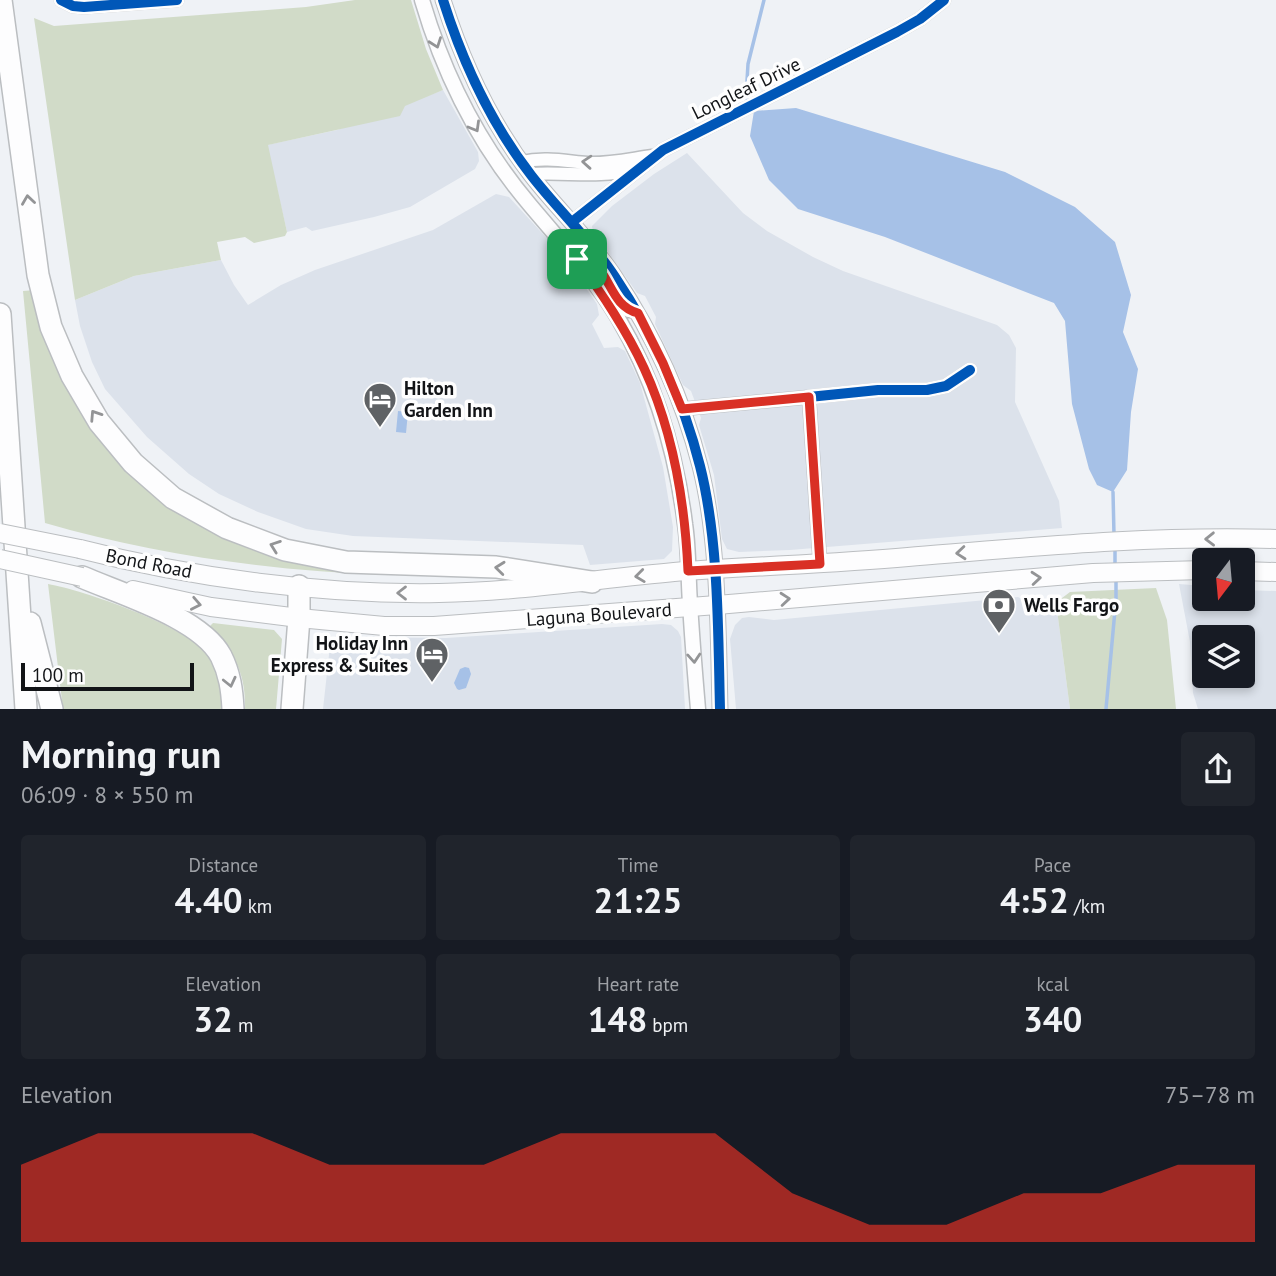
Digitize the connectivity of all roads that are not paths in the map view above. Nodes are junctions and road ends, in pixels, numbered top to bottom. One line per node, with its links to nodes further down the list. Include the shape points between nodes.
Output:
1 (1, 0): 32 (highway, one-way to 1, via 496,567 346,562 285,550 227,528 173,498 133,463 92,411 51,327 38,275)
2 (61, 0): 3 (street, via 85,7)
3 (177, 0)
4 (422, 0): 12 (street, one-way to 12, via 434,41 477,130 528,204)
5 (443, 0): 8 (street, via 470,75)
6 (944, 0): 7 (street, Longleaf Drive, via 897,32)
7 (652, 156): 8 (street, Longleaf Drive, one-way to 8, via 607,163); 9 (street, Longleaf Drive)
8 (521, 162): 10 (street)
9 (638, 169): 10 (street, via 607,175); 11 (street, Longleaf Drive)
10 (530, 174): 11 (street)
11 (572, 222): 13 (street)
12 (577, 259): 13 (street, via 594,265 619,302); 15 (street)
13 (638, 313): 16 (street)
14 (0, 314): 31 (highway)
15 (617, 317): 16 (street, via 631,322 649,355); 17 (street)
16 (663, 363): 20 (street)
17 (644, 368): 20 (street, via 656,376 672,407); 27 (street, via 677,472)
18 (970, 370): 19 (street, via 946,386 927,390)
19 (809, 397): 20 (street); 24 (street)
20 (682, 409): 25 (street, via 703,478)
21 (0, 533): 33 (main road, Bond Road, bridge, via 168,569)
22 (1276, 539): 24 (main road, Laguna Boulevard, one-way to 24, via 1102,541)
23 (0, 559): 30 (main road, Laguna Boulevard, bridge)
24 (820, 564): 25 (main road, Laguna Boulevard)
25 (714, 569): 27 (main road, Laguna Boulevard); 34 (street)
26 (1192, 570): 34 (main road, Laguna Boulevard, one-way to 26, via 1093,573)
27 (688, 571): 32 (main road, Laguna Boulevard, one-way to 32); 35 (street)
28 (1255, 571): 29 (main road)
29 (1276, 572)
30 (82, 577): 36 (main road, Laguna Boulevard, one-way to 36, via 211,607); 39 (highway, one-way to 39, via 200,631 221,654 232,683)
31 (19, 581): 37 (highway); 38 (highway)
32 (592, 582): 33 (main road, Laguna Boulevard, one-way to 33, via 443,593)
33 (299, 586): 36 (highway)
34 (717, 605): 35 (main road, Laguna Boulevard); 42 (street)
35 (690, 607): 36 (main road, Laguna Boulevard, via 434,626); 41 (street, one-way to 41)
36 (299, 618): 40 (highway)
37 (26, 709)
38 (52, 709)
39 (233, 709)
40 (292, 709)
41 (698, 709)
42 (720, 709)

